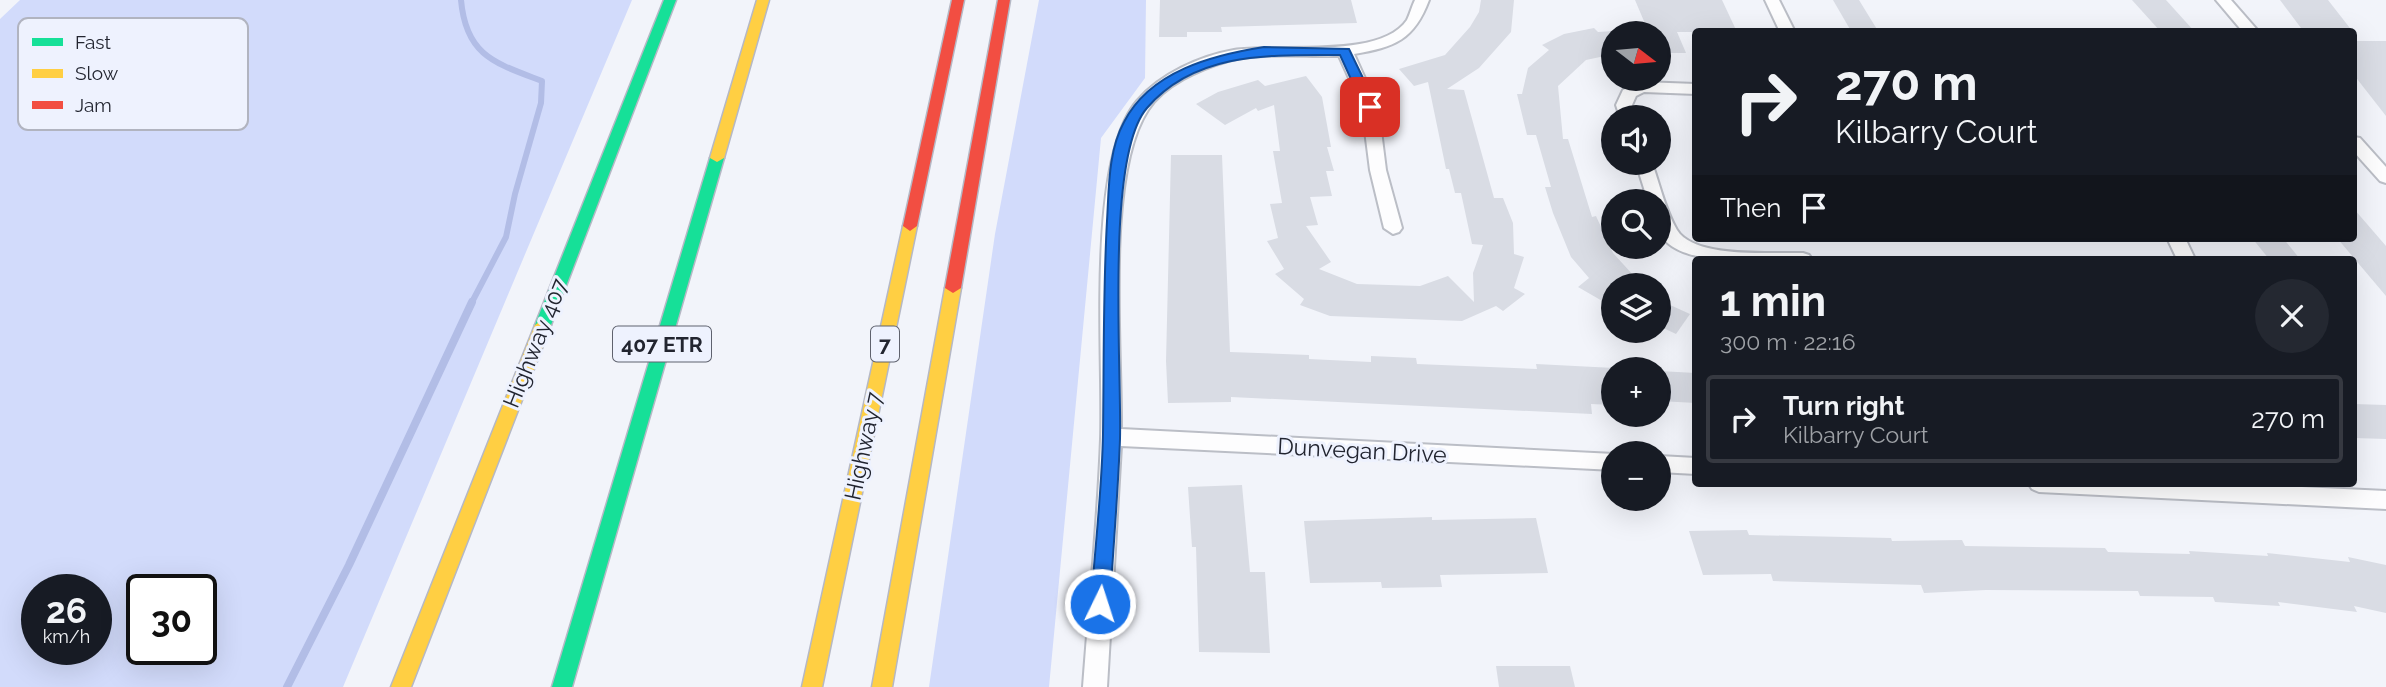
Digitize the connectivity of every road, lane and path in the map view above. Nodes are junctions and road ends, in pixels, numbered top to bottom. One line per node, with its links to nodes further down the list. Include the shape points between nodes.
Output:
1 (670, 0): 24 (main road, Highway 407)
2 (763, 0): 27 (main road, 407 ETR)
3 (958, 0): 28 (main road, Highway 7 / 7)
4 (1003, 0): 29 (main road)
5 (1422, 0): 10 (street, via 1414,23 1399,34 1370,47)
6 (1772, 0): 8 (street)
7 (2223, 0): 9 (street)
8 (1786, 28)
9 (2248, 28)
10 (1345, 51): 15 (street, via 1370,107); 18 (street, via 1264,51 1200,66 1160,90 1130,122 1116,178)
11 (1692, 89): 12 (street, via 1642,87 1629,93)
12 (1624, 105)
13 (2357, 145): 14 (street)
14 (2386, 177)
15 (1392, 228)
16 (1671, 234): 17 (street, via 1681,245)
17 (1725, 256)
18 (1111, 438): 19 (street, Dunvegan Drive); 30 (street)
19 (1601, 461)
20 (1671, 465): 21 (street)
21 (1692, 466)
22 (2121, 487): 23 (street)
23 (2386, 500)
24 (429, 611): 25 (main road); 26 (main road, Highway 407)
25 (392, 687)
26 (401, 687)
27 (562, 687)
28 (812, 687)
29 (882, 687)
30 (1095, 687)

